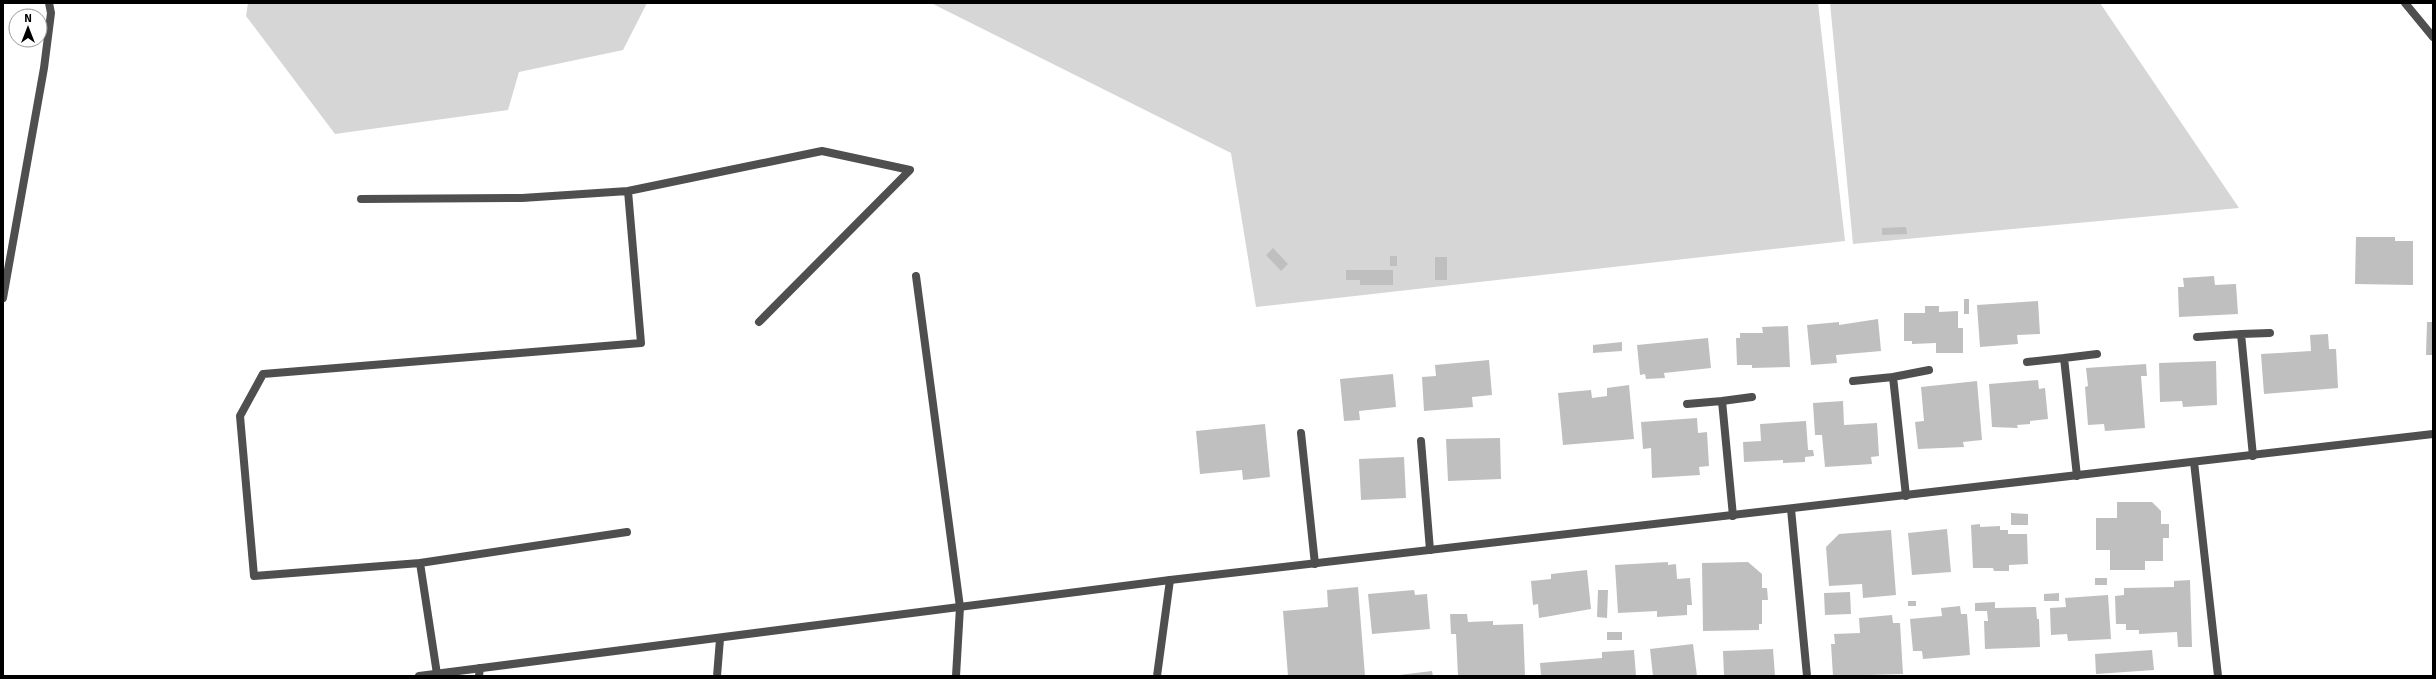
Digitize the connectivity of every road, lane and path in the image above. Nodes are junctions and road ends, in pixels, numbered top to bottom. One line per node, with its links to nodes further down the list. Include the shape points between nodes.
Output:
1 (49, 3): 7 (street, via 51,13 44,68)
2 (2405, 3): 3 (street)
3 (2433, 37)
4 (628, 191): 5 (street, via 522,198); 8 (street, via 822,152 910,170); 32 (street, via 641,343 263,374 240,416 254,576)
5 (361, 199)
6 (916, 276): 35 (street)
7 (3, 298)
8 (759, 322)
9 (2270, 333): 10 (street)
10 (2241, 334): 11 (street); 24 (street)
11 (2197, 337)
12 (2097, 354): 13 (street)
13 (2064, 358): 14 (street); 26 (street)
14 (2026, 362)
15 (1929, 370): 16 (street)
16 (1893, 377): 17 (street); 27 (street)
17 (1853, 380)
18 (1752, 397): 19 (street)
19 (1722, 400): 20 (street); 29 (street)
20 (1687, 404)
21 (1301, 433): 33 (street)
22 (2433, 434): 24 (street)
23 (1421, 441): 31 (street)
24 (2253, 456): 25 (street)
25 (2194, 462): 26 (street); 44 (street)
26 (2076, 476): 27 (street)
27 (1906, 496): 28 (street)
28 (1791, 509): 29 (street); 43 (street)
29 (1733, 516): 31 (street)
30 (627, 532): 32 (street)
31 (1430, 550): 33 (street)
32 (420, 563): 38 (street)
33 (1315, 564): 34 (street)
34 (1170, 580): 35 (street); 42 (street)
35 (960, 607): 36 (street); 41 (street)
36 (720, 639): 37 (street); 40 (street)
37 (480, 672): 38 (street)
38 (436, 674): 39 (street)
39 (419, 676)
40 (717, 676)
41 (956, 676)
42 (1157, 676)
43 (1807, 676)
44 (2218, 676)

